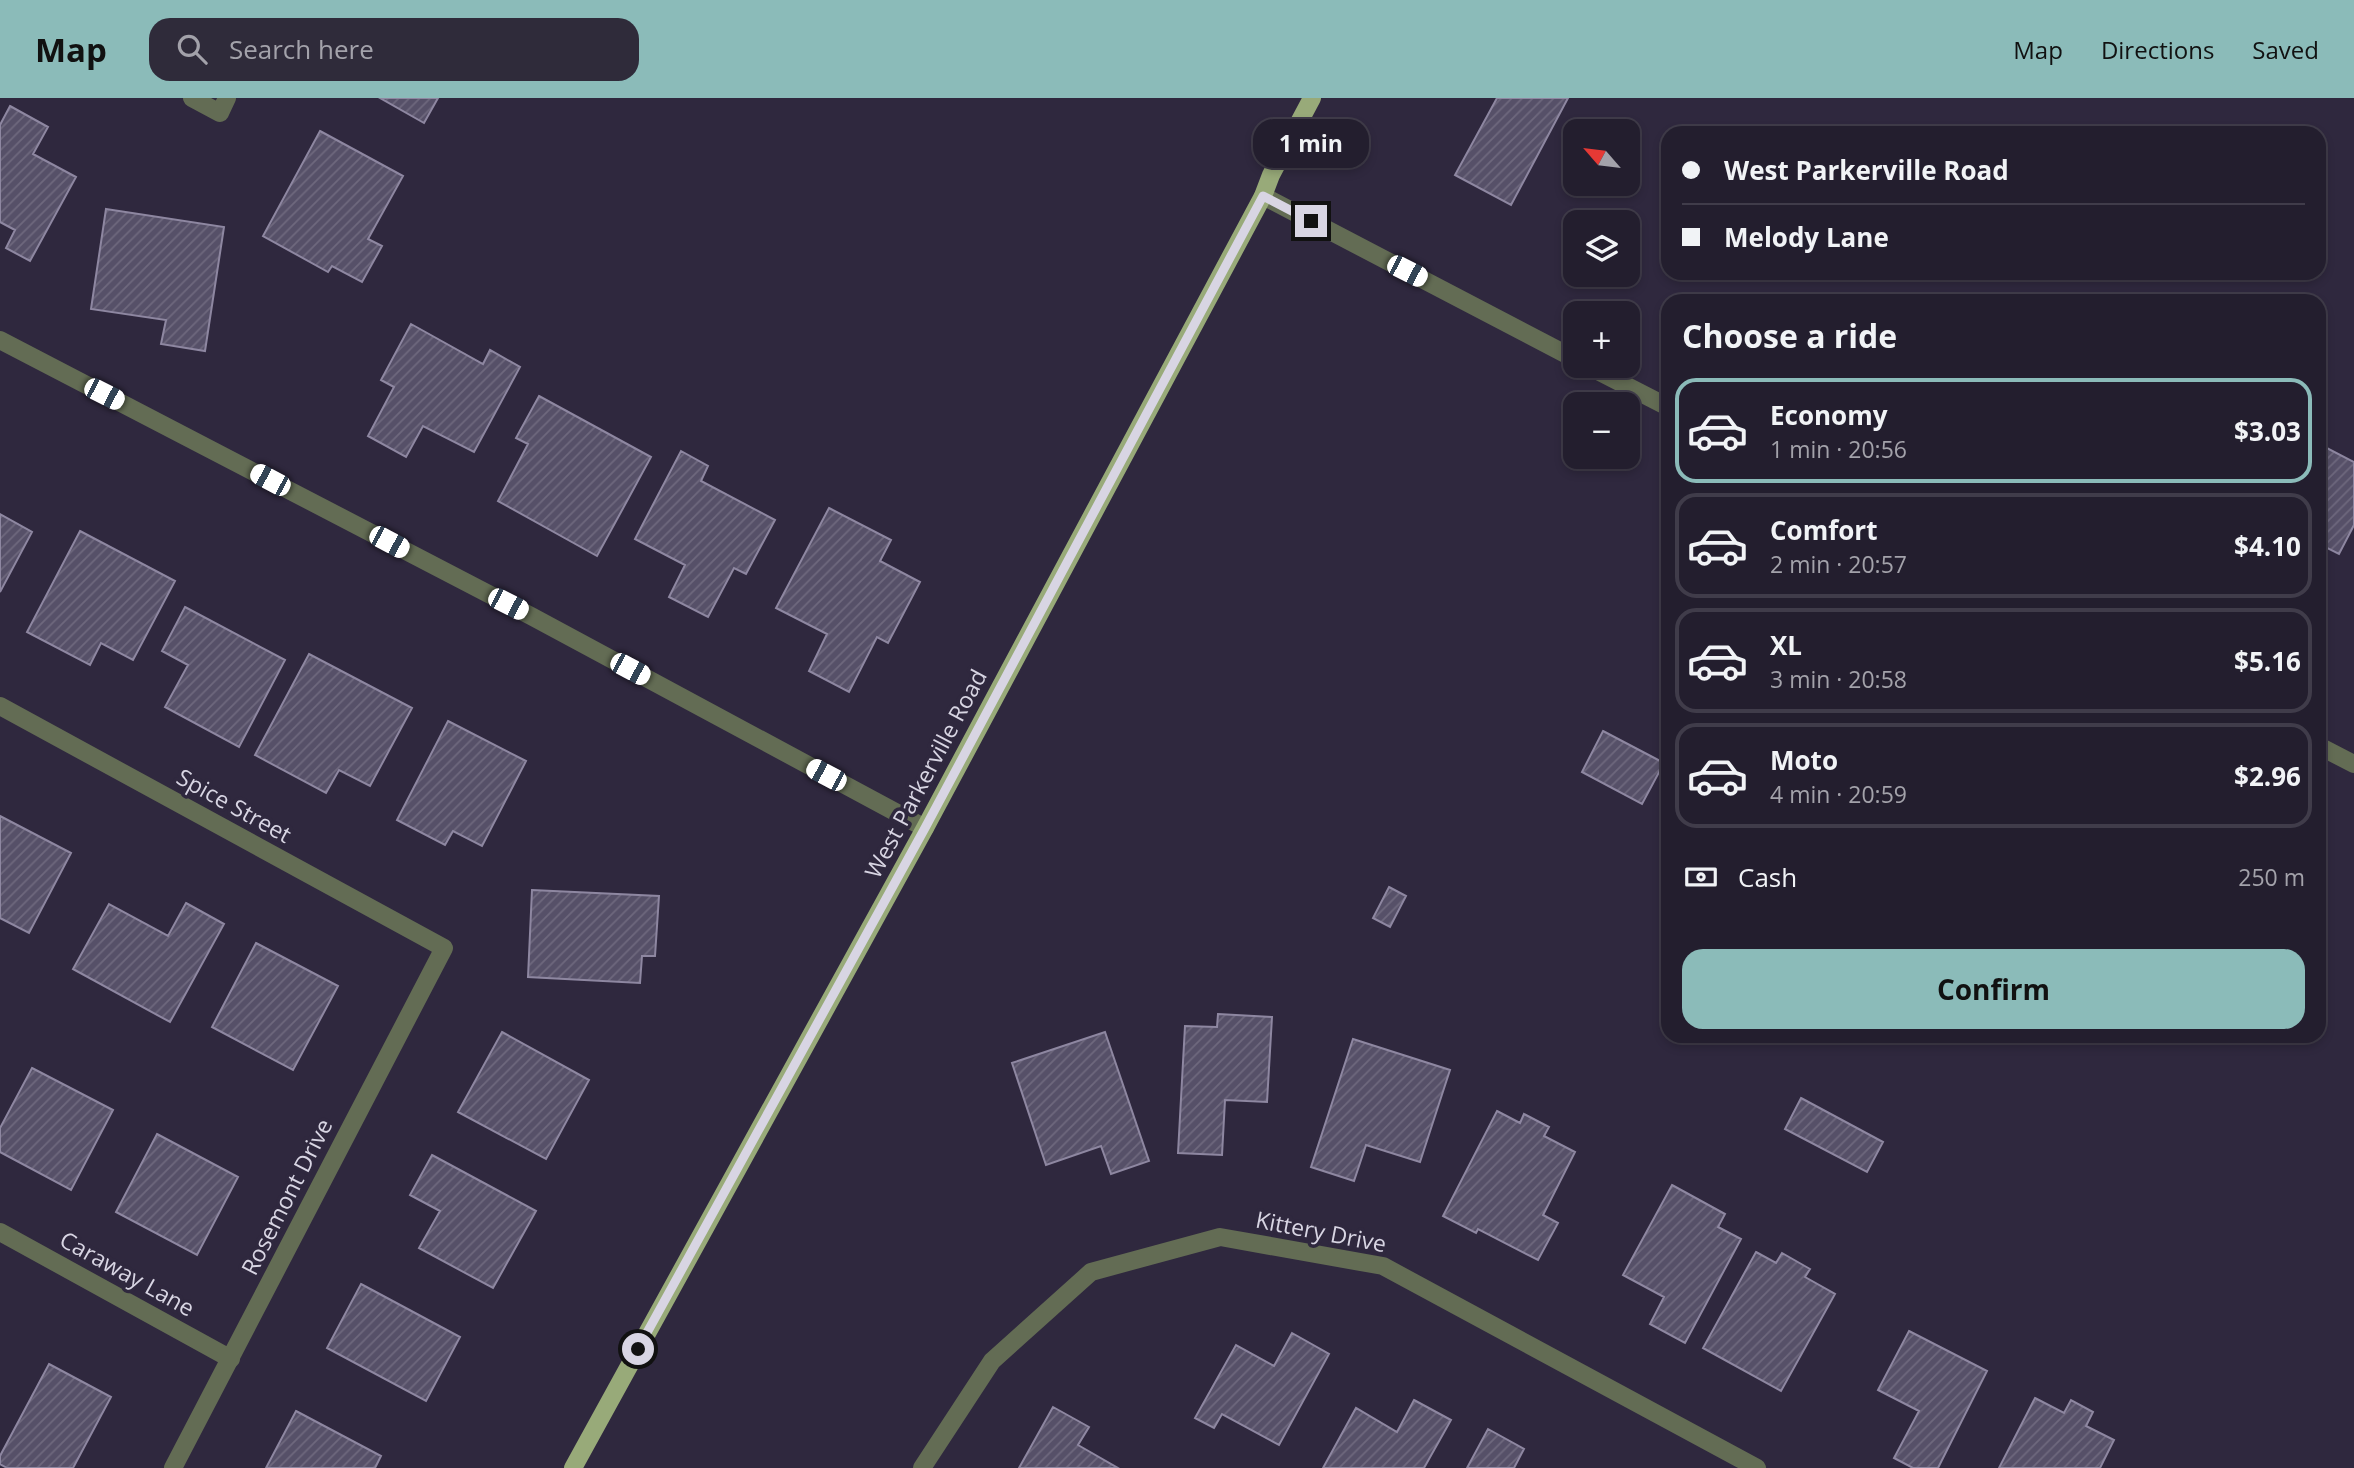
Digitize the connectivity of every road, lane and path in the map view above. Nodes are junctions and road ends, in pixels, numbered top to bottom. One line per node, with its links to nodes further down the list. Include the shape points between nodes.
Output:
1 (192, 98): 3 (street)
2 (1312, 98): 4 (main road, West Parkerville Road)
3 (223, 105)
4 (1263, 196): 6 (street); 12 (main road, West Parkerville Road)
5 (0, 340): 12 (street, via 531,616)
6 (1563, 353)
7 (1611, 378): 8 (street)
8 (1661, 403)
9 (0, 706): 13 (street, Spice Street)
10 (2326, 750): 11 (street)
11 (2354, 764)
12 (925, 828): 17 (main road, West Parkerville Road)
13 (444, 948): 15 (street, Rosemont Drive)
14 (0, 1231): 15 (street, Caraway Lane)
15 (231, 1359): 16 (street, Rosemont Drive)
16 (173, 1468)
17 (573, 1468)
18 (922, 1468): 19 (street, Kittery Drive, via 992,1361 1091,1272 1220,1237 1383,1266)
19 (1757, 1468)

